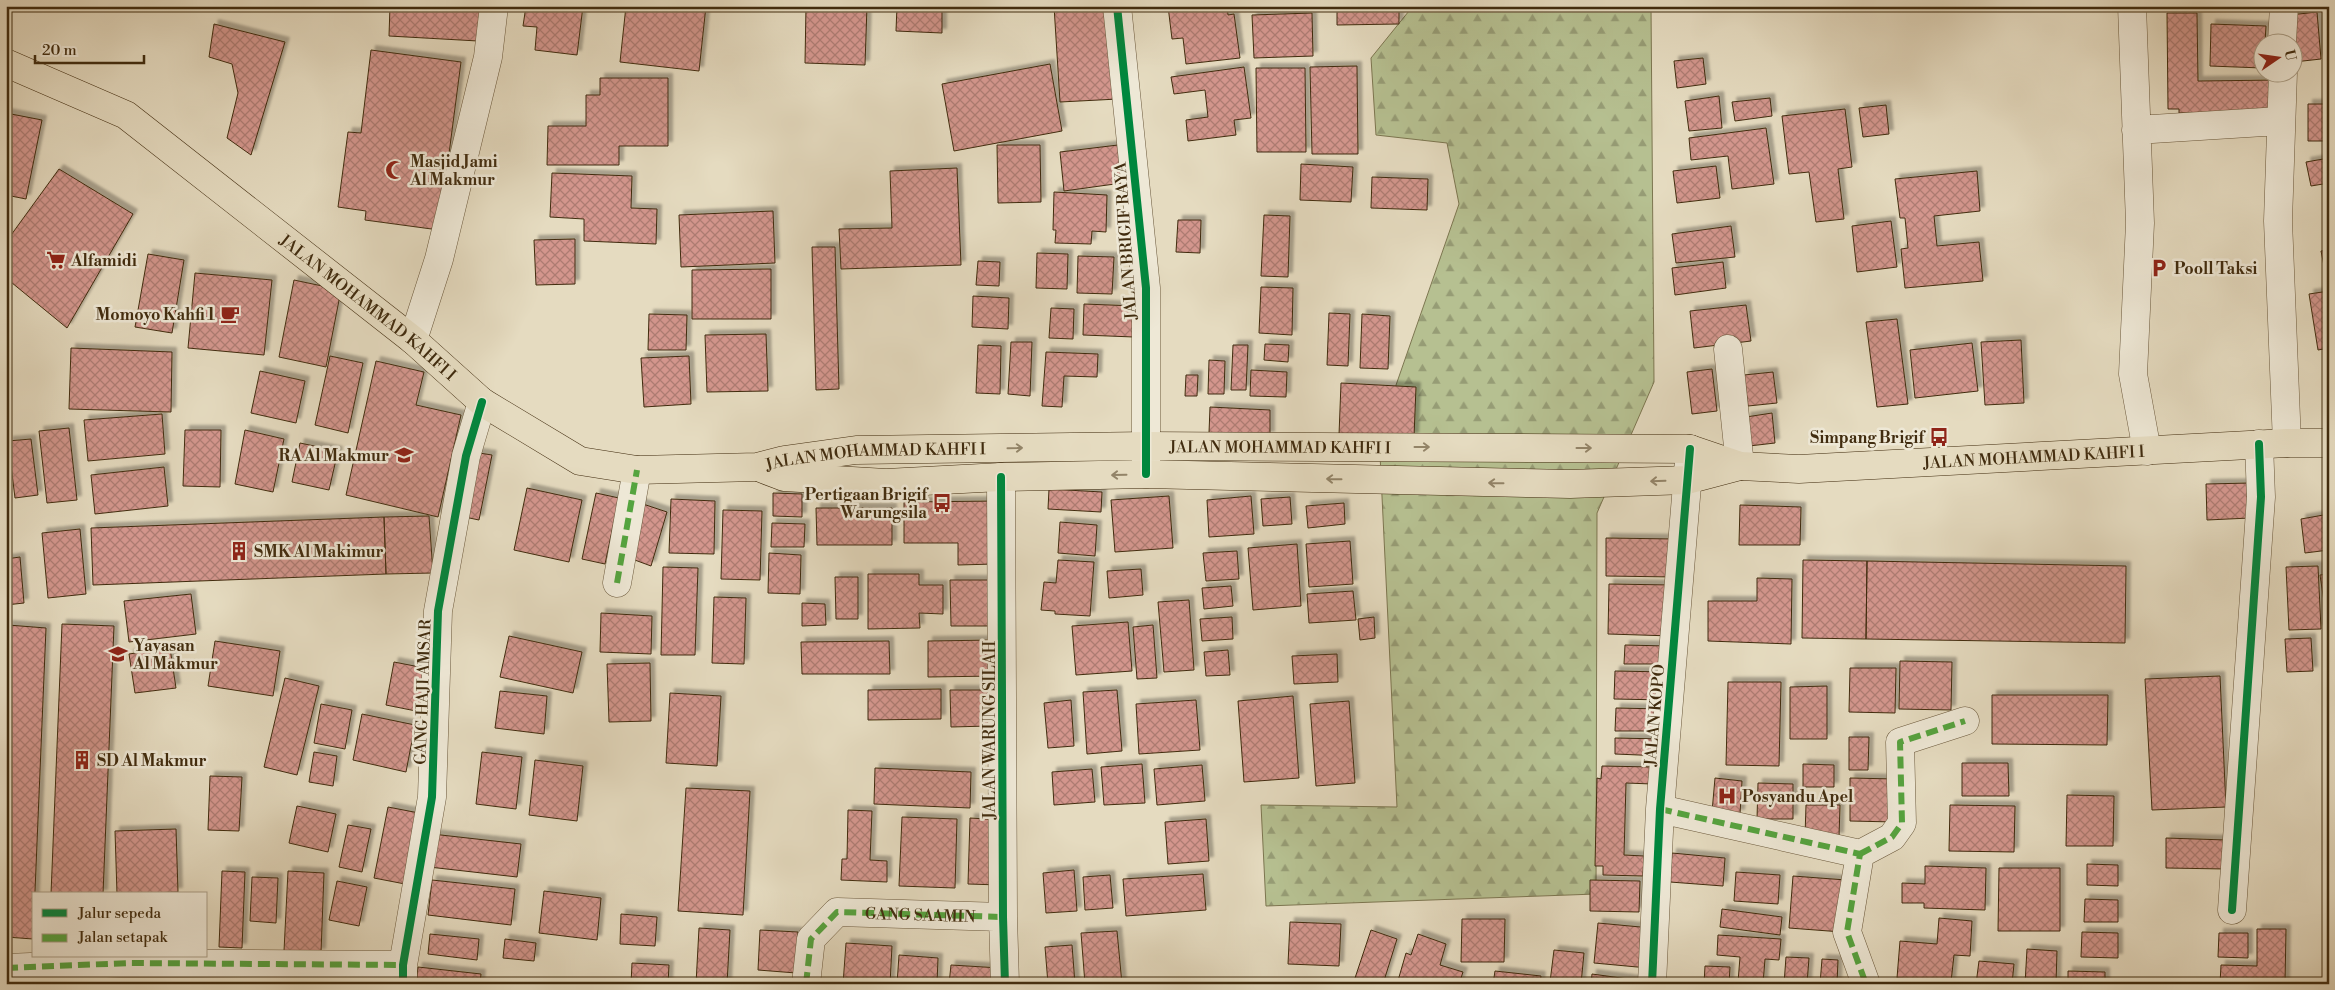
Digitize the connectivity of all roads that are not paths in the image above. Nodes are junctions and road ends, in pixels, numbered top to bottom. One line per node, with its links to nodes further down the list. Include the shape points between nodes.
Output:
1 (494, 6): 10 (street, via 488,57 441,250)
2 (1117, 6): 16 (street, JALAN BRIGIF RAYA, via 1146,288)
3 (2132, 6): 9 (street)
4 (2284, 6): 5 (street)
5 (2283, 32)
6 (6, 62): 10 (main road, JALAN MOHAMMAD KAHFI I, via 126,115)
7 (2283, 82): 8 (street)
8 (2280, 121): 9 (street); 14 (street, via 2278,221)
9 (2136, 130): 18 (street, via 2140,222 2132,374)
10 (412, 340): 12 (main road, JALAN MOHAMMAD KAHFI I)
11 (1728, 349): 19 (street)
12 (482, 402): 21 (main road, JALAN MOHAMMAD KAHFI I, via 580,461); 32 (street, GANG HAJI AMSAR, via 466,456 438,611 432,797)
13 (2329, 442): 14 (main road, JALAN MOHAMMAD KAHFI I)
14 (2287, 443): 15 (main road, JALAN MOHAMMAD KAHFI I)
15 (2259, 444): 18 (main road, JALAN MOHAMMAD KAHFI I); 29 (street, via 2261,497)
16 (1146, 446): 17 (main road, JALAN MOHAMMAD KAHFI I, one-way to 17); 20 (main road, JALAN MOHAMMAD KAHFI I, one-way to 16, via 856,450); 22 (street, JALAN BRIGIF RAYA)
17 (1690, 449): 19 (main road, JALAN MOHAMMAD KAHFI I); 24 (street, JALAN KOPO)
18 (2147, 451): 19 (main road, JALAN MOHAMMAD KAHFI I, via 1799,469)
19 (1740, 466): 24 (main road, JALAN MOHAMMAD KAHFI I)
20 (757, 467): 21 (main road, JALAN MOHAMMAD KAHFI I); 23 (main road, JALAN MOHAMMAD KAHFI I, via 784,477 886,483)
21 (637, 470): 25 (street)
22 (1146, 474): 23 (main road, JALAN MOHAMMAD KAHFI I, one-way to 23); 24 (main road, JALAN MOHAMMAD KAHFI I, one-way to 22, via 1570,484)
23 (1002, 477): 30 (street, JALAN WARUNG SILAH)
24 (1687, 480): 27 (street, JALAN KOPO)
25 (617, 583)
26 (1965, 721): 28 (street, via 1900,742 1902,823 1892,837)
27 (1660, 809): 28 (street); 35 (street, JALAN KOPO)
28 (1860, 854): 36 (street, via 1847,932)
29 (2232, 910)
30 (1003, 917): 33 (street, GANG SAAMIN, via 837,912 811,939); 34 (street, JALAN WARUNG SILAH)
31 (6, 968): 32 (street, via 130,963)
32 (403, 974)
33 (806, 984)
34 (1005, 984)
35 (1652, 984)
36 (1866, 984)

